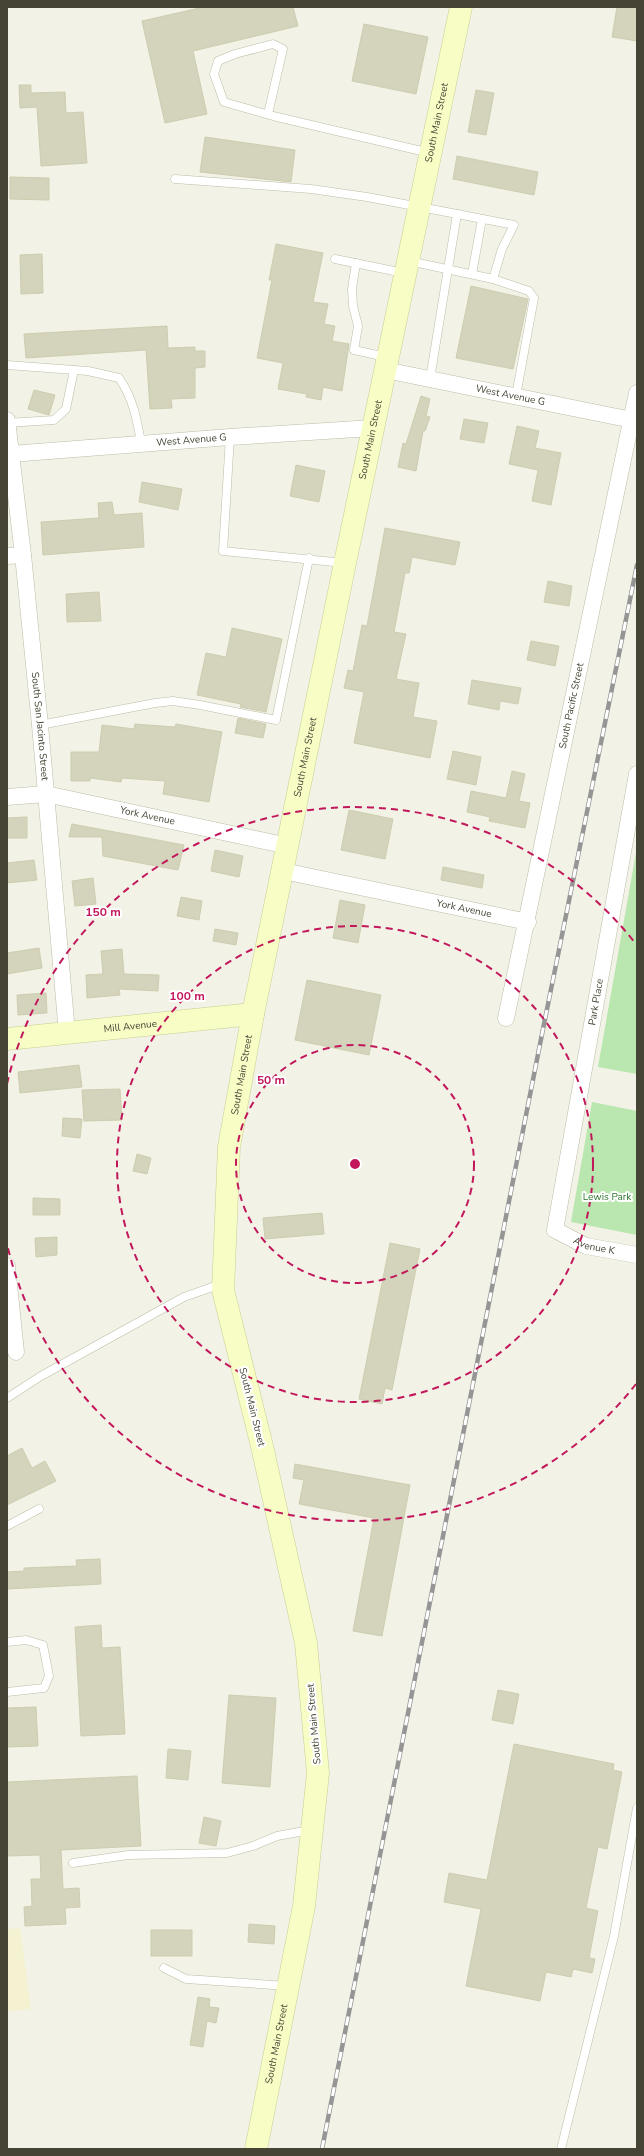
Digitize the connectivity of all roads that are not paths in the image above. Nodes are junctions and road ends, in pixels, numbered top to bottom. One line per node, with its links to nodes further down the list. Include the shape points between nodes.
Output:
1 (461, 7): 3 (street, South Main Street)
2 (268, 114): 2 (lane, via 224,102 214,74 218,61 274,44 283,49); 3 (lane)
3 (430, 153): 5 (street, South Main Street)
4 (175, 179): 5 (lane, via 311,189)
5 (419, 207): 6 (lane); 10 (street, South Main Street)
6 (457, 214): 7 (lane); 11 (lane)
7 (482, 219): 12 (lane); 13 (lane, via 514,225 502,248)
8 (336, 259): 9 (lane)
9 (356, 263): 10 (lane); 14 (lane, via 353,300 358,326 354,350)
10 (406, 267): 11 (lane); 14 (street, South Main Street)
11 (448, 270): 12 (lane); 17 (lane)
12 (472, 274): 13 (lane)
13 (493, 279): 19 (lane, via 529,291 534,298)
14 (386, 364): 17 (street, West Avenue G); 22 (street, South Main Street)
15 (7, 365): 16 (lane)
16 (74, 370): 21 (lane, via 66,409 54,420); 24 (lane, via 119,378 127,390 136,414)
17 (430, 379): 19 (street, West Avenue G)
18 (637, 393): 20 (street, South Pacific Street)
19 (516, 396): 20 (street, West Avenue G)
20 (635, 420): 36 (street, South Pacific Street)
21 (7, 422): 25 (street, South San Jacinto Street)
22 (373, 428): 23 (street, West Avenue G); 29 (street, South Main Street)
23 (230, 436): 24 (street, West Avenue G); 28 (lane, via 223,550)
24 (141, 443): 25 (street, West Avenue G)
25 (11, 454): 26 (street, South San Jacinto Street)
26 (23, 555): 27 (street); 30 (street, South San Jacinto Street)
27 (7, 556)
28 (309, 558): 29 (lane); 30 (lane, via 276,720 173,701)
29 (345, 563): 34 (street, South Main Street)
30 (40, 725): 32 (street, South San Jacinto Street)
31 (637, 774): 41 (street, Park Place)
32 (46, 794): 33 (street, York Avenue); 34 (street, York Avenue); 39 (street, South San Jacinto Street)
33 (7, 797)
34 (288, 846): 35 (street, South Main Street)
35 (283, 871): 36 (street, York Avenue); 37 (street, South Main Street)
36 (528, 922): 38 (street, South Pacific Street)
37 (253, 1014): 39 (street, Mill Avenue); 44 (street, South Main Street, via 229,1147)
38 (506, 1018)
39 (67, 1033): 40 (street, Mill Avenue)
40 (7, 1039)
41 (555, 1230): 42 (street, Avenue K, via 586,1246)
42 (637, 1255)
43 (7, 1266): 45 (street)
44 (223, 1283): 46 (lane, via 184,1297 41,1376); 52 (street, South Main Street, via 306,1643 318,1773)
45 (16, 1352)
46 (7, 1398)
47 (39, 1509): 48 (lane)
48 (7, 1526)
49 (7, 1642): 50 (lane, via 26,1640 44,1645 49,1676 44,1688)
50 (7, 1692)
51 (637, 1808): 57 (lane, via 614,1936)
52 (312, 1830): 53 (lane, via 277,1836 226,1853 128,1855); 55 (street, South Main Street, via 304,1906)
53 (73, 1862)
54 (164, 1968): 55 (lane, via 186,1980)
55 (288, 1986): 56 (street, South Main Street)
56 (256, 2149)
57 (561, 2149)

